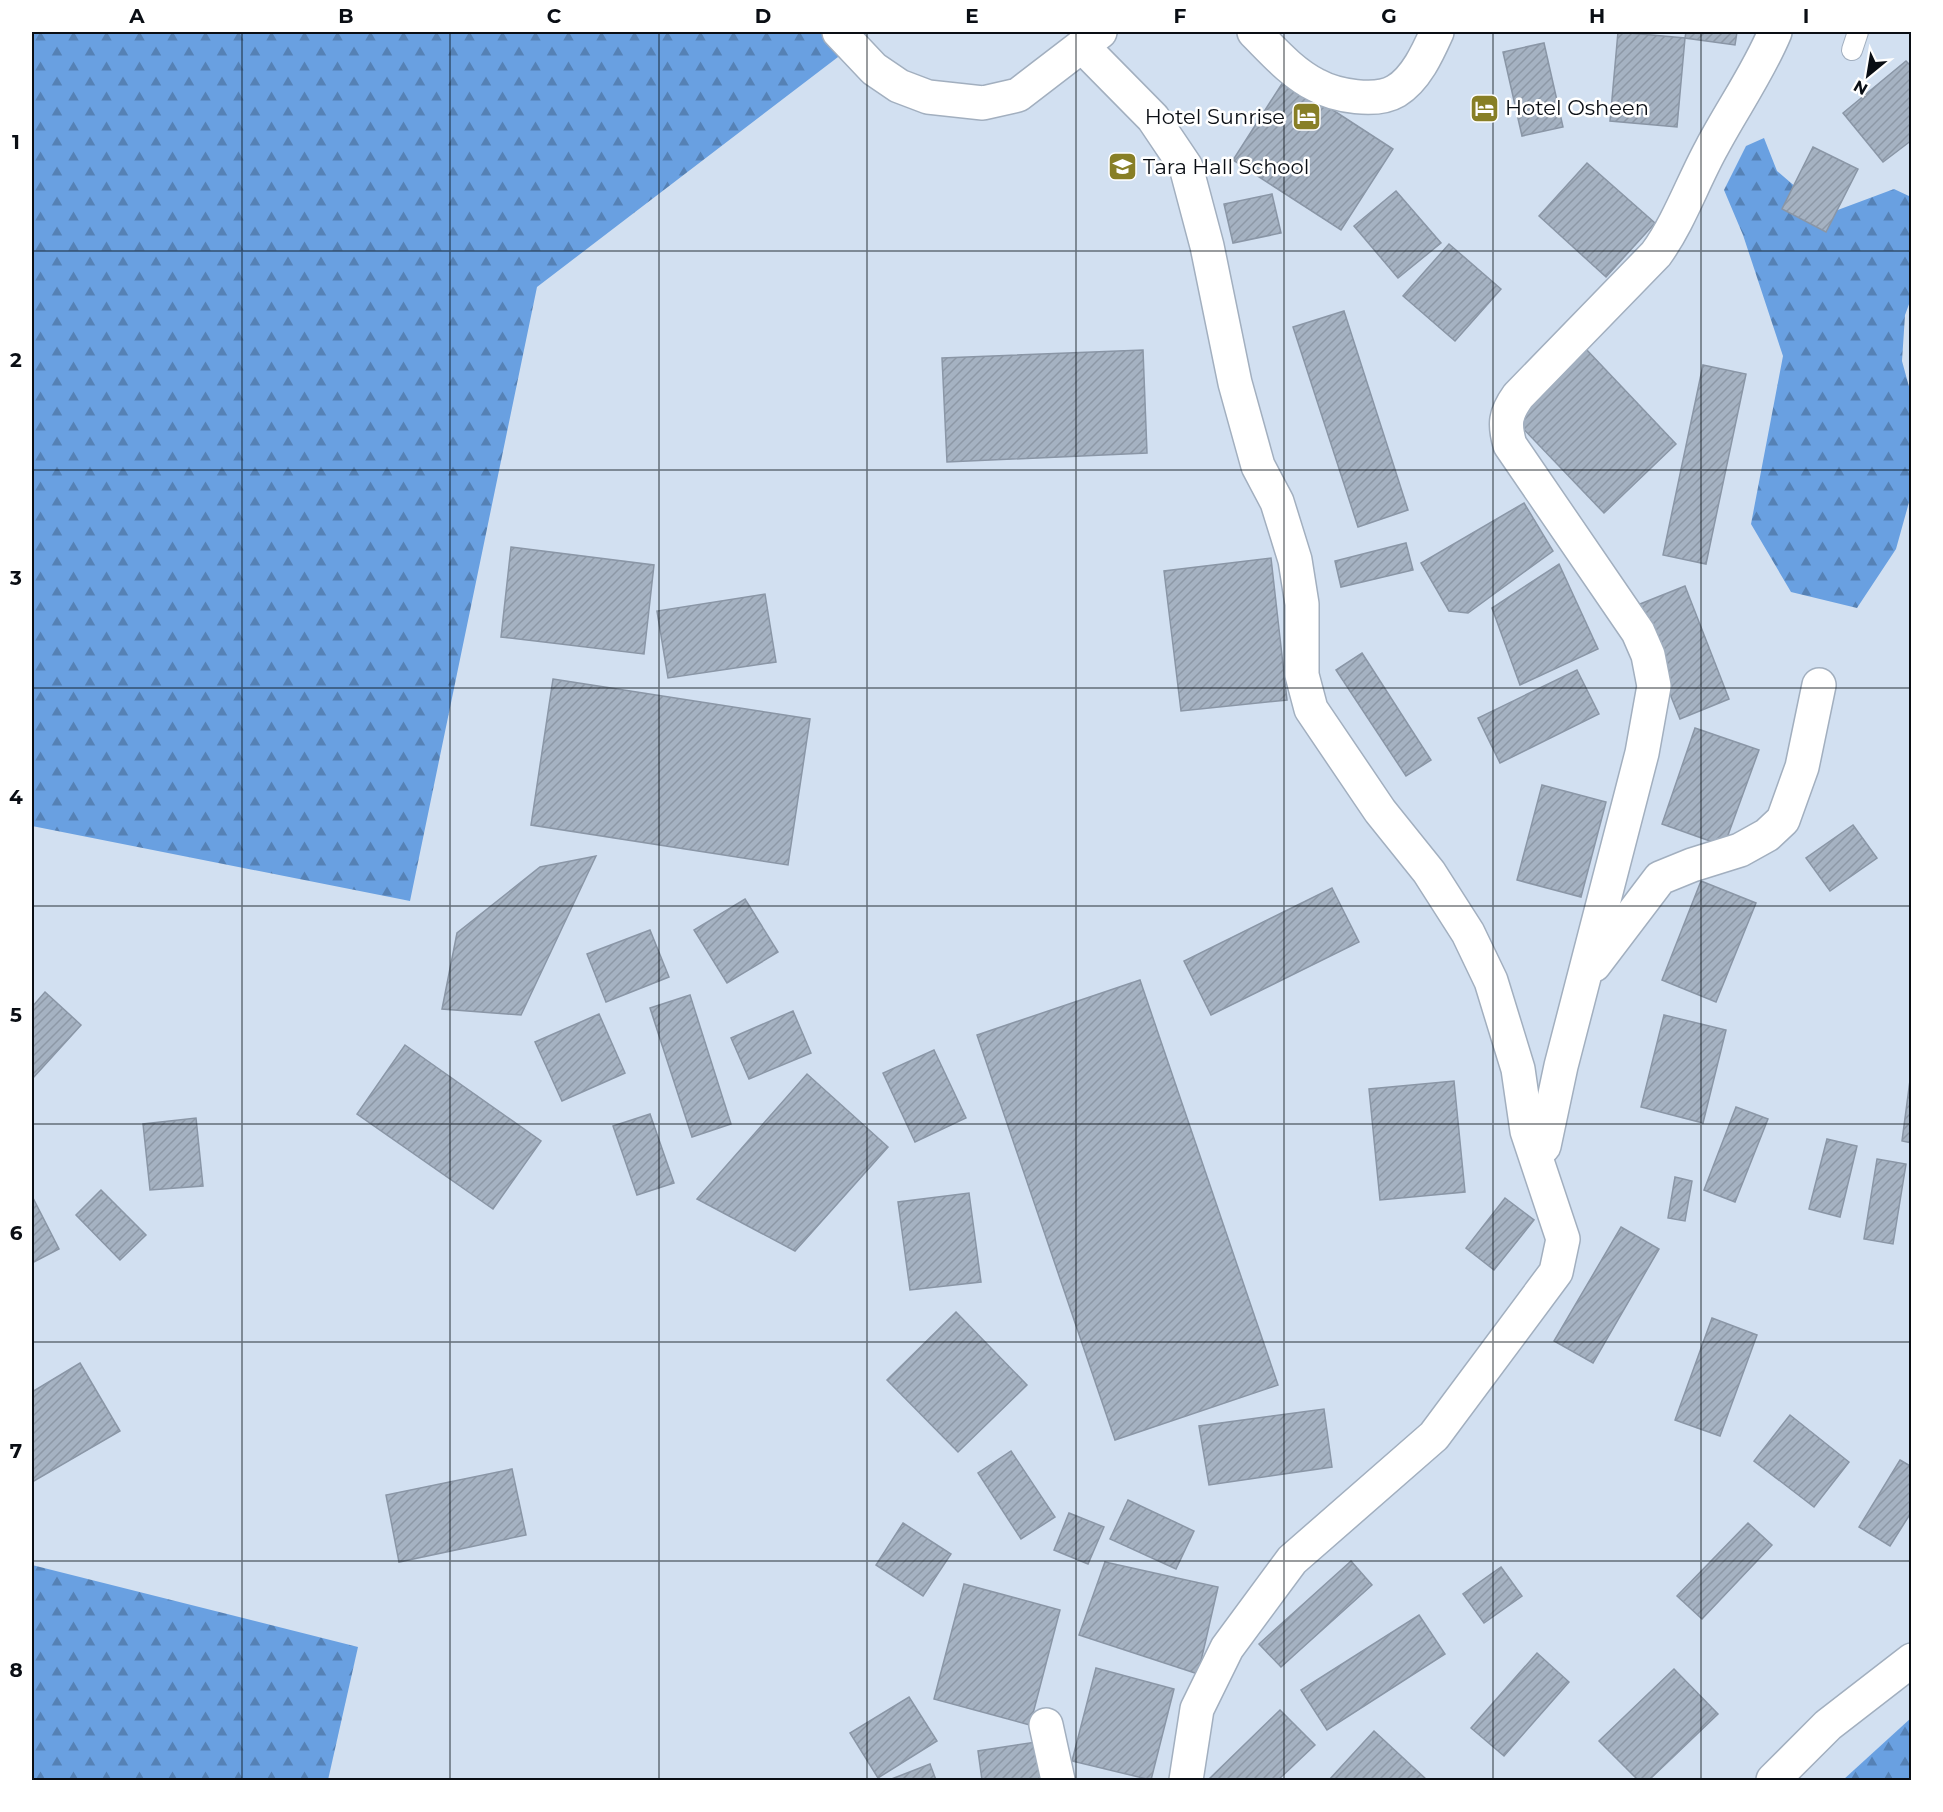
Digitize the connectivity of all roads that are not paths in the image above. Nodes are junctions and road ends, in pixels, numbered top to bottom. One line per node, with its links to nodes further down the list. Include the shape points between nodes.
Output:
1 (839, 32): 5 (street, via 874,69 899,86 928,97 983,103 1018,94)
2 (1254, 32): 3 (street, via 1284,62 1317,86 1361,98 1397,91 1413,75)
3 (1437, 32)
4 (1775, 32): 7 (street, via 1761,64 1702,166 1671,234 1507,411 1505,426 1510,445 1638,632 1648,655 1654,686 1642,753)
5 (1091, 39): 8 (street, via 1186,167 1258,466 1277,502 1295,560 1302,604 1302,675 1311,709 1380,811 1429,872 1468,933 1491,981 1518,1069 1527,1131)
6 (1819, 685): 7 (street, via 1802,767 1783,820 1767,835 1740,850 1660,878)
7 (1583, 981): 8 (street, via 1544,1146)
8 (1536, 1154): 12 (street, via 1563,1239 1556,1272 1434,1436 1292,1560 1227,1648 1197,1709)
9 (1911, 1660): 13 (street, via 1828,1725)
10 (1046, 1725): 11 (street)
11 (1058, 1780)
12 (1186, 1780)
13 (1773, 1780)

